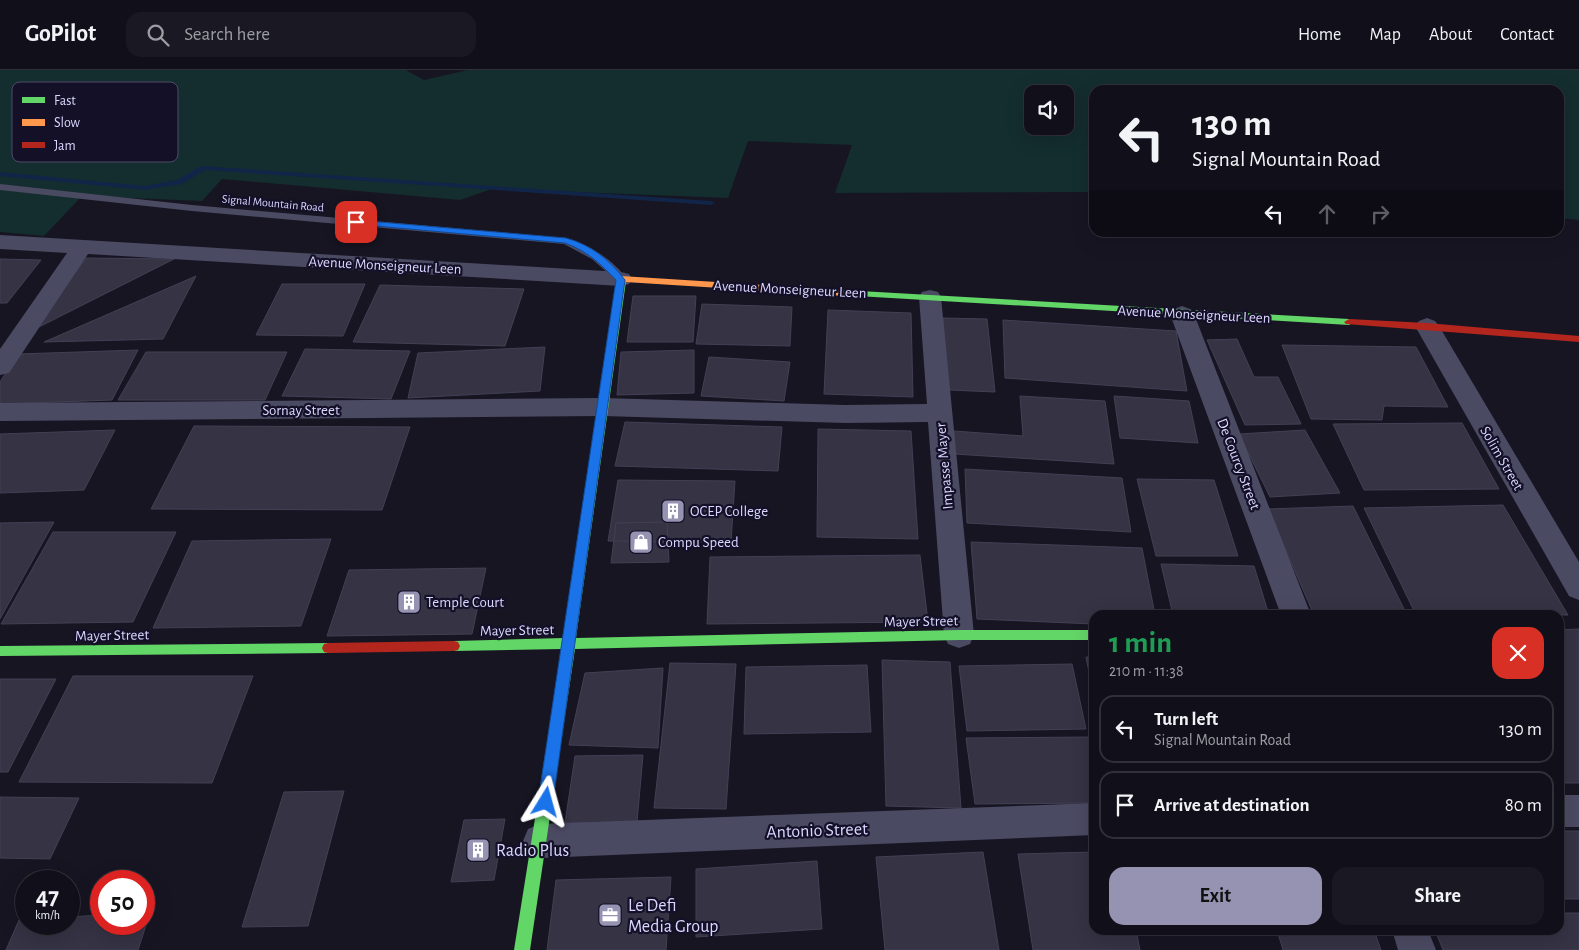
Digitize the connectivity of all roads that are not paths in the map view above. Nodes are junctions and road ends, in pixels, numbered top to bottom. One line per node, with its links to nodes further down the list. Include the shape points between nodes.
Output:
1 (0, 187): 4 (lane, Signal Mountain Road, via 192,208 566,241 602,260)
2 (0, 242): 3 (street, Avenue Monseigneur Leen)
3 (82, 247): 4 (street, Avenue Monseigneur Leen); 9 (street)
4 (621, 280): 5 (main road, Avenue Monseigneur Leen); 10 (main road)
5 (930, 297): 6 (main road, Avenue Monseigneur Leen); 12 (street, Impasse Mayer)
6 (1182, 314): 7 (main road, Avenue Monseigneur Leen); 14 (street, De Courcy Street)
7 (1427, 326): 8 (main road, Avenue Monseigneur Leen); 13 (street, Solim Street)
8 (1579, 339)
9 (4, 357)
10 (603, 407): 11 (street, Sornay Street); 12 (street, Sornay Street, via 845,414); 17 (main road)
11 (0, 412)
12 (940, 413): 15 (street, Impasse Mayer)
13 (1579, 588)
14 (1294, 610)
15 (959, 635): 16 (main road, Mayer Street); 17 (main road, Mayer Street)
16 (1089, 636)
17 (569, 644): 18 (main road, Mayer Street); 22 (main road)
18 (0, 652)
19 (1564, 810): 20 (street)
20 (1579, 811)
21 (1089, 819): 22 (street, Antonio Street)
22 (540, 841): 24 (main road)
23 (1412, 935): 25 (street)
24 (522, 950)
25 (1417, 950)

